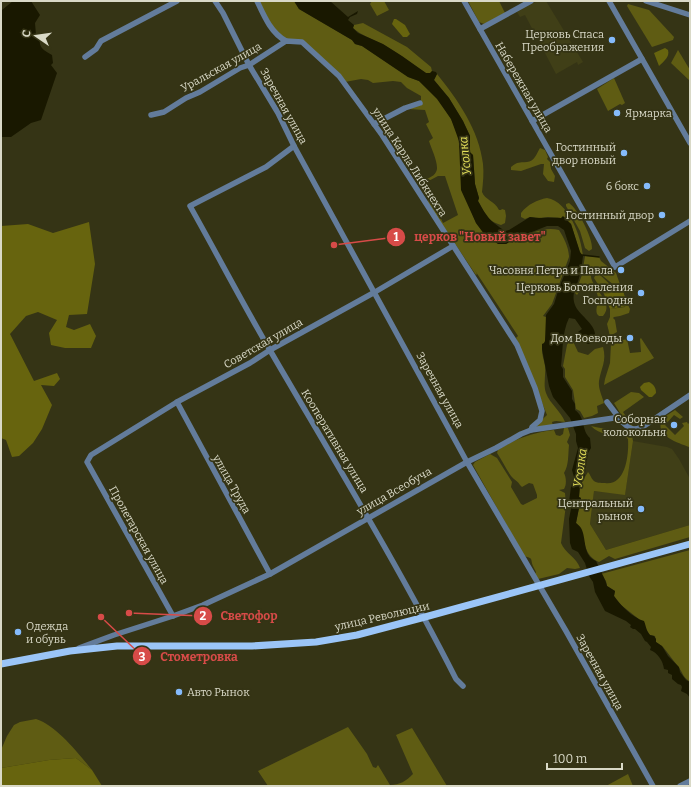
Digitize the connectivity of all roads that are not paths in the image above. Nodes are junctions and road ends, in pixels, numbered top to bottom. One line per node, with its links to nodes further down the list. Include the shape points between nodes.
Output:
1 (177, 1): 11 (street, via 101,42)
2 (215, 1): 13 (street, Заречная улица)
3 (257, 1): 10 (street, via 270,26)
4 (464, 1): 9 (street, Набережная улица)
5 (531, 1): 9 (street)
6 (609, 1): 12 (street)
7 (646, 1): 8 (street)
8 (690, 15)
9 (480, 29): 16 (street, Набережная улица)
10 (286, 41): 13 (street, Уральская улица); 17 (street, улица Карла Либкнехта, via 302,42 339,76)
11 (85, 57)
12 (642, 59): 16 (street); 18 (street)
13 (249, 65): 15 (street, Уральская улица, via 164,112); 19 (street, Заречная улица, via 278,113)
14 (420, 103): 17 (street)
15 (151, 115)
16 (532, 121): 20 (street, Набережная улица, via 615,267)
17 (374, 124): 21 (street, улица Карла Либкнехта)
18 (690, 143)
19 (294, 146): 22 (street, Заречная улица); 23 (street, Кооперативная улица, via 266,166 190,206)
20 (690, 222)
21 (453, 246): 22 (street, Советская улица); 28 (street, улица Карла Либкнехта, via 517,345 537,392 542,411 540,420)
22 (375, 292): 23 (street, Советская улица); 30 (street, Заречная улица)
23 (270, 350): 25 (street, Советская улица); 31 (street, Кооперативная улица)
24 (690, 395): 27 (street, улица Всеобуча, via 638,429 629,428)
25 (176, 402): 29 (street, Советская улица, via 91,455); 33 (street, улица Труда)
26 (607, 402): 27 (street)
27 (620, 420): 28 (street, улица Всеобуча, via 600,419)
28 (530, 430): 30 (street, улица Всеобуча)
29 (87, 462): 35 (street, Пролетарская улица)
30 (467, 462): 31 (street, улица Всеобуча); 34 (street, Заречная улица)
31 (369, 518): 33 (street, улица Всеобуча); 36 (street, Кооперативная улица)
32 (690, 544): 34 (main road, улица Революции)
33 (270, 574): 35 (street, улица Всеобуча)
34 (538, 586): 36 (main road, улица Революции); 43 (street, Заречная улица)
35 (173, 616): 37 (street, улица Всеобуча)
36 (425, 617): 38 (main road, улица Революции, via 357,635 316,642 252,646); 41 (street, Кооперативная улица, via 456,679)
37 (107, 637): 38 (street); 39 (street, улица Всеобуча)
38 (109, 647): 39 (main road, улица Революции)
39 (70, 651): 40 (main road, улица Всеобуча)
40 (1, 664)
41 (463, 686)
42 (690, 781): 44 (street)
43 (653, 786)
44 (680, 786)

